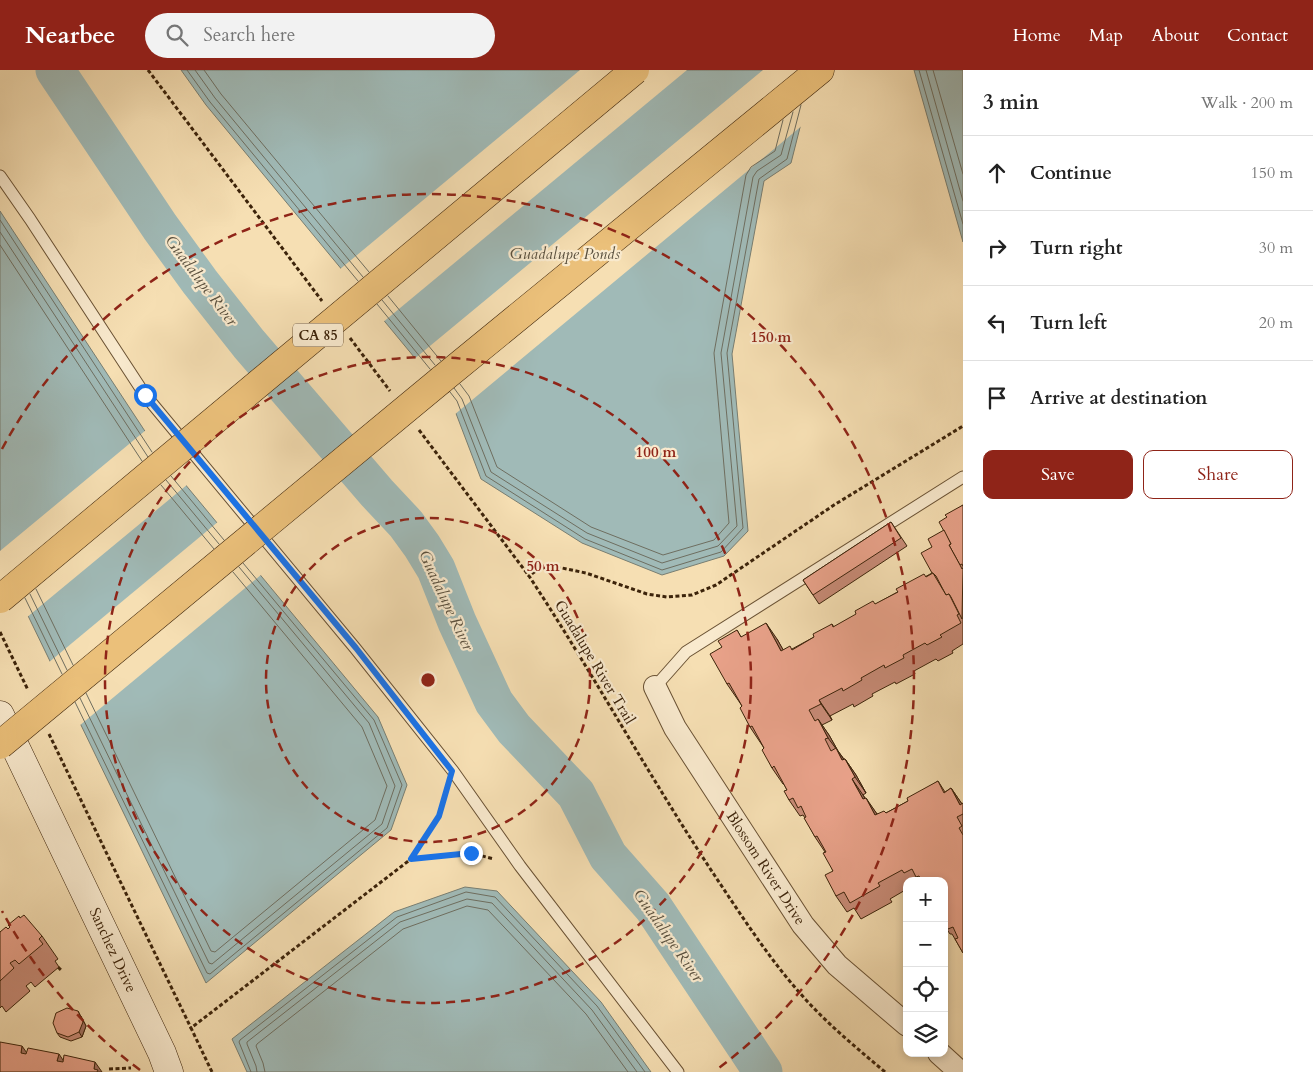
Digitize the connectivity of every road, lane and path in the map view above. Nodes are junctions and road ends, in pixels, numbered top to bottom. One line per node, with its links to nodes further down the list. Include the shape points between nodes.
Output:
1 (635, 70): 8 (highway, CA 85, bridge)
2 (820, 70): 4 (highway)
3 (830, 70): 4 (highway)
4 (780, 103): 14 (highway, bridge)
5 (0, 176): 15 (lane, via 145,395 356,648)
6 (963, 426): 28 (path, Guadalupe River Trail, via 834,506 716,585 692,595 667,597 647,594 562,568 537,570 530,576 643,764 754,932 806,1000)
7 (963, 477): 10 (lane, via 686,652)
8 (0, 599)
9 (0, 632): 11 (path)
10 (655, 687): 20 (street, Blossom River Drive, via 675,728 803,925 837,965)
11 (30, 695)
12 (0, 715): 25 (street, Sanchez Drive)
13 (48, 731): 21 (path)
14 (0, 745)
15 (452, 771): 16 (path, via 439,816); 17 (lane)
16 (411, 859): 17 (path, via 471,853); 21 (path)
17 (520, 866): 27 (lane)
18 (58, 967): 19 (path)
19 (62, 971)
20 (903, 1022)
21 (191, 1028): 26 (path)
22 (943, 1057): 29 (street)
23 (131, 1068): 24 (path)
24 (109, 1069)
25 (169, 1072)
26 (212, 1072)
27 (678, 1072)
28 (885, 1072)
29 (960, 1072)

